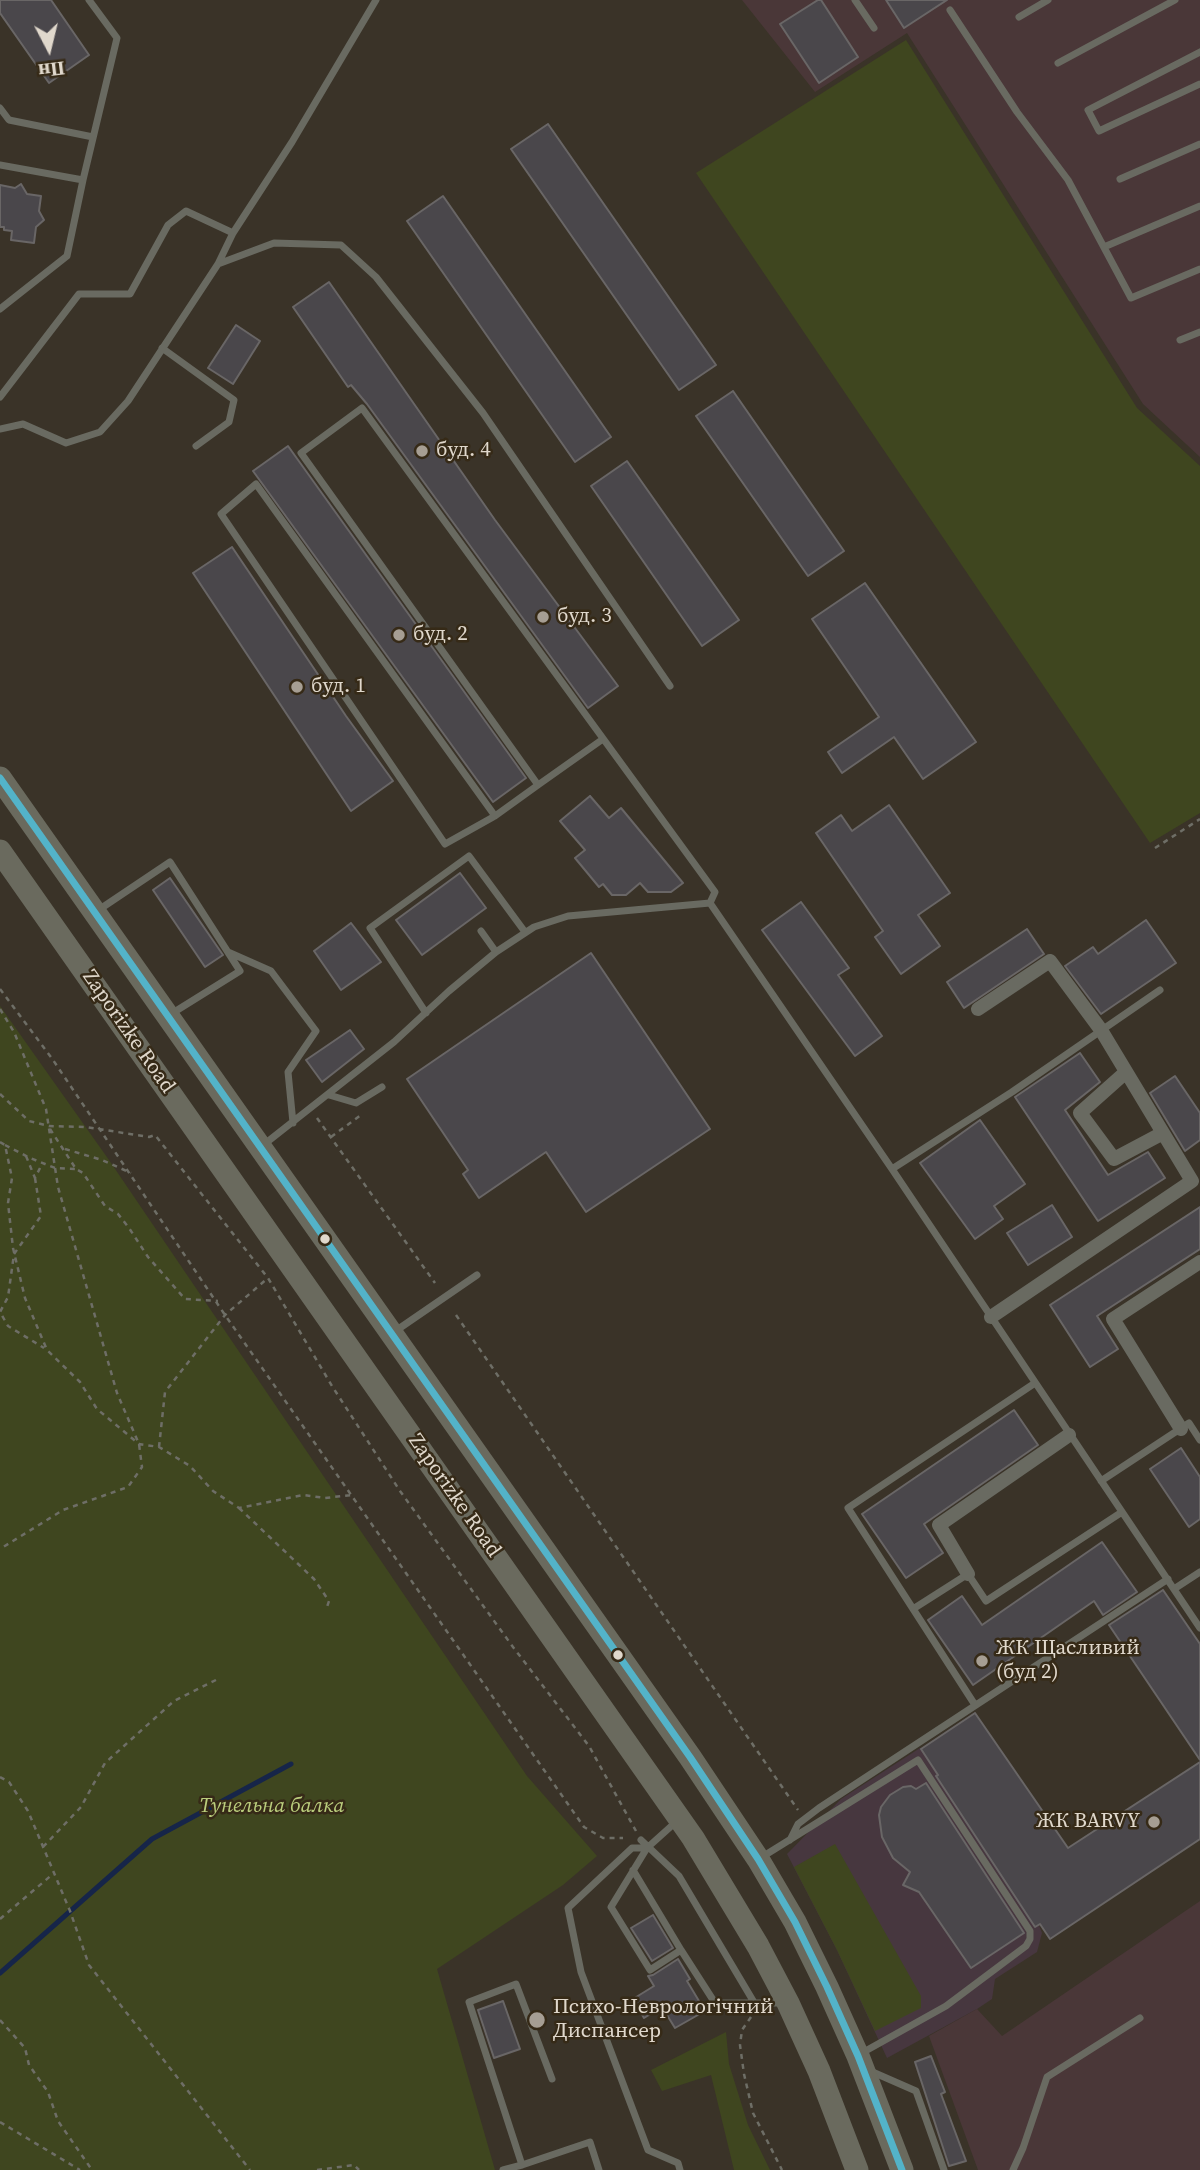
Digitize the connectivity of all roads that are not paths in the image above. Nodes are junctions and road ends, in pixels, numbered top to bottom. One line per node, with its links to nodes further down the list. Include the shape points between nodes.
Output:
1 (89, 0): 13 (lane, via 117,38)
2 (376, 0): 19 (lane)
3 (855, 0): 8 (lane)
4 (1048, 0): 7 (lane)
5 (1175, 0): 10 (lane)
6 (950, 10): 20 (lane, via 1068,180)
7 (1019, 17)
8 (874, 28)
9 (1199, 52): 11 (lane, via 1088,110 1098,131)
10 (1058, 63)
11 (1200, 84)
12 (0, 108): 13 (lane, via 9,120)
13 (93, 137): 17 (lane)
14 (1200, 144): 16 (lane)
15 (0, 165): 17 (lane)
16 (1121, 179)
17 (83, 180): 24 (lane, via 67,256)
18 (1200, 206): 20 (lane)
19 (233, 233): 21 (lane); 28 (lane, via 186,211 168,225 130,294 79,294)
20 (1104, 247): 22 (lane, via 1131,298)
21 (218, 264): 27 (lane); 31 (lane, via 274,243 341,245 376,277 483,412)
22 (1200, 269)
23 (0, 296): 24 (lane)
24 (3, 306)
25 (1200, 331): 26 (lane)
26 (1180, 340)
27 (163, 348): 29 (lane, via 128,401 100,432 66,443 23,424); 30 (lane, via 234,400 229,422)
28 (0, 397)
29 (0, 429)
30 (196, 446)
31 (670, 686)
32 (603, 739): 34 (lane); 34 (lane, via 362,408 301,453); 37 (lane, via 715,892)
33 (0, 778): 38 (main road, Zaporizke Road)
34 (538, 785): 35 (lane)
35 (495, 816): 35 (lane, via 471,783 256,484 220,514 445,844)
36 (0, 851): 72 (main road, Zaporizke Road)
37 (710, 903): 40 (lane, via 568,916); 54 (lane)
38 (94, 912): 42 (lane, via 170,862); 46 (main road, Zaporizke Road)
39 (481, 931): 41 (lane)
40 (525, 932): 41 (lane); 45 (lane, via 469,856 370,928)
41 (496, 951): 45 (lane)
42 (228, 952): 46 (lane, via 240,971); 51 (lane, via 271,971 316,1031 288,1072)
43 (1160, 990): 47 (lane)
44 (978, 1009): 47 (street, via 1050,961)
45 (426, 1013): 50 (lane)
46 (168, 1017): 53 (main road, Zaporizke Road)
47 (1101, 1030): 48 (street); 54 (lane)
48 (1126, 1072): 52 (street); 52 (street, via 1080,1113 1114,1159)
49 (382, 1087): 50 (lane, via 356,1103)
50 (329, 1095): 51 (lane)
51 (293, 1123): 53 (lane)
52 (1163, 1133): 57 (street, via 1192,1181)
53 (260, 1147): 58 (main road, Zaporizke Road)
54 (892, 1169): 57 (lane)
55 (1200, 1262): 60 (street, via 1113,1319)
56 (477, 1275): 58 (lane)
57 (991, 1317): 59 (lane)
58 (391, 1334): 76 (main road, Zaporizke Road)
59 (1035, 1383): 61 (lane); 69 (lane, via 848,1508)
60 (1181, 1429): 62 (lane, via 1189,1423); 63 (lane)
61 (1069, 1434): 63 (lane); 66 (street, via 939,1525)
62 (1200, 1440)
63 (1101, 1481): 64 (lane)
64 (1122, 1512): 66 (lane, via 986,1601); 67 (lane)
65 (1200, 1572): 68 (lane)
66 (968, 1574): 69 (lane)
67 (1168, 1580): 68 (lane); 71 (lane)
68 (1174, 1589): 70 (lane)
69 (913, 1609): 71 (lane)
70 (1200, 1628)
71 (975, 1705): 74 (lane, via 819,1808 798,1824)
72 (680, 1818): 75 (lane); 79 (main road, Zaporizke Road)
73 (641, 1840): 75 (lane)
74 (789, 1842): 76 (lane); 82 (lane, via 918,1760 1030,1931 1026,1946 946,2006)
75 (648, 1847): 77 (lane); 80 (lane, via 680,1876); 87 (lane, via 632,1848 568,1908 581,1972 648,2151 678,2163)
76 (758, 1859): 82 (main road, Zaporizke Road, via 795,1922)
77 (633, 1870): 78 (lane); 78 (lane, via 611,1908 650,1970)
78 (681, 1950): 80 (lane, via 715,2003)
79 (788, 2003): 80 (lane); 88 (main road, Zaporizke Road)
80 (755, 2004)
81 (1140, 2018): 91 (lane, via 1046,2077)
82 (860, 2061): 89 (main road, Zaporizke Road); 90 (lane, via 916,2091)
83 (552, 2079): 84 (lane, via 516,1984 469,2002)
84 (522, 2165): 85 (lane); 86 (lane, via 590,2143)
85 (503, 2170)
86 (600, 2170)
87 (680, 2170)
88 (857, 2170)
89 (902, 2170)
90 (944, 2170)
91 (1013, 2170)

